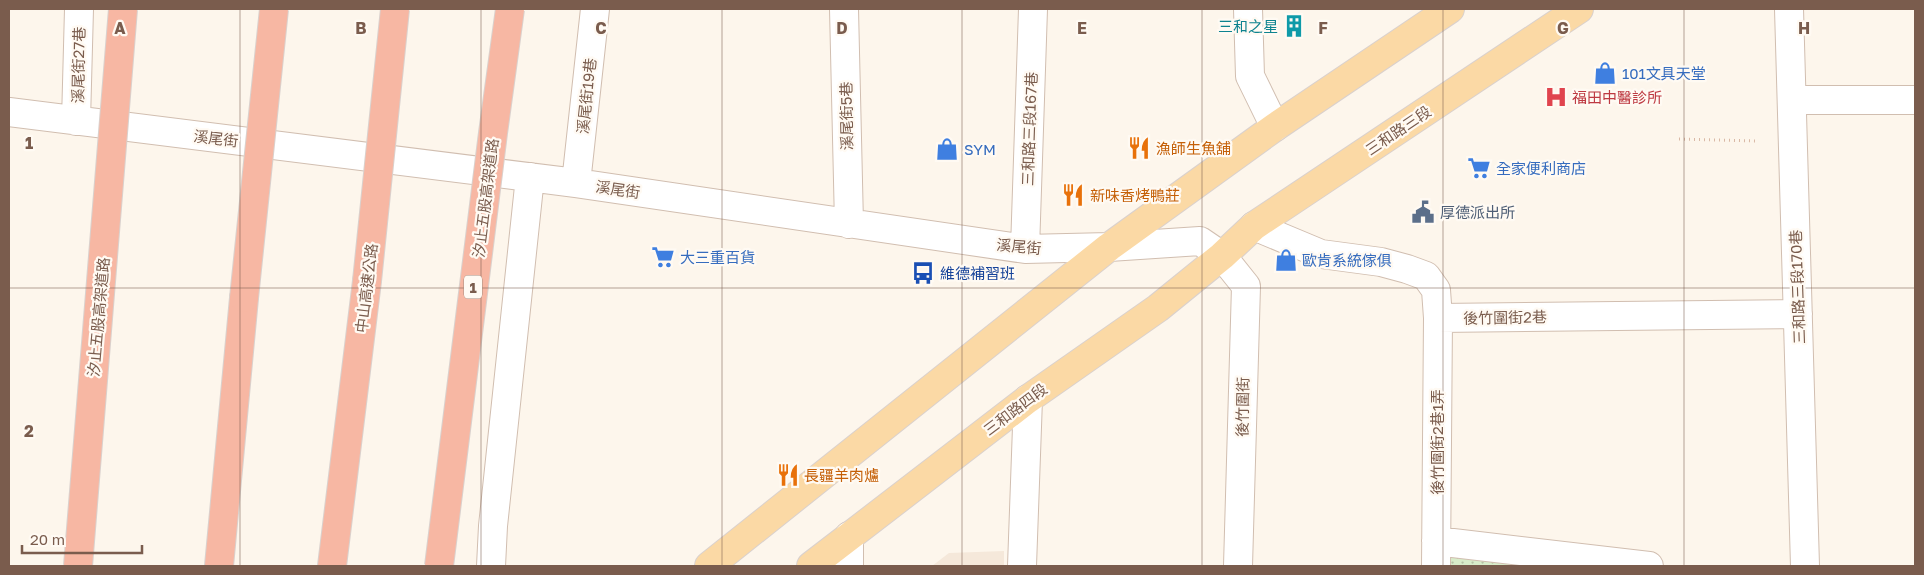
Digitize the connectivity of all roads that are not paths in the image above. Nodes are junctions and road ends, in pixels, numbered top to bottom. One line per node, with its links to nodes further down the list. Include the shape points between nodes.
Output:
1 (79, 9): 16 (street, 溪尾街27巷)
2 (123, 9): 30 (highway, 汐止五股高架道路, bridge)
3 (274, 9): 31 (highway, bridge)
4 (396, 9): 32 (highway, 中山高速公路, bridge)
5 (510, 9): 33 (highway, 汐止五股高架道路 / 1, bridge)
6 (596, 9): 19 (street, 溪尾街19巷)
7 (844, 9): 20 (street, 溪尾街5巷)
8 (1033, 9): 23 (street, 三和路三段167巷)
9 (1248, 9): 17 (street, via 1250,76)
10 (1578, 9): 21 (main road, 三和路三段)
11 (1789, 9): 13 (street, 三和路三段170巷)
12 (1442, 11): 17 (main road)
13 (1792, 100): 14 (street); 25 (street, 三和路三段170巷)
14 (1915, 100)
15 (9, 112): 16 (street, 溪尾街)
16 (76, 121): 18 (street, 溪尾街)
17 (1275, 128): 22 (main road)
18 (530, 177): 19 (street, 溪尾街); 34 (street)
19 (576, 183): 20 (street, 溪尾街)
20 (849, 224): 23 (street, 溪尾街)
21 (1254, 226): 24 (main road, 三和路三段); 26 (street, via 1322,254 1381,262 1426,276 1436,290)
22 (1109, 247): 23 (street, 溪尾街); 24 (street, 溪尾街, via 1200,241); 35 (main road)
23 (1025, 249)
24 (1222, 256): 27 (main road, 三和路四段, via 1158,308); 39 (street, 後竹圍街, via 1246,286)
25 (1798, 314): 26 (street, 後竹圍街2巷); 41 (street, 三和路三段170巷)
26 (1438, 318): 29 (street, 後竹圍街2巷1弄)
27 (1028, 398): 28 (main road, 三和路四段); 38 (street)
28 (849, 536): 36 (main road, 三和路四段); 37 (street)
29 (1436, 554): 40 (street)
30 (78, 566)
31 (219, 566)
32 (332, 566)
33 (439, 566)
34 (491, 566)
35 (709, 566)
36 (811, 566)
37 (849, 566)
38 (1022, 566)
39 (1238, 566)
40 (1649, 566)
41 (1805, 566)

